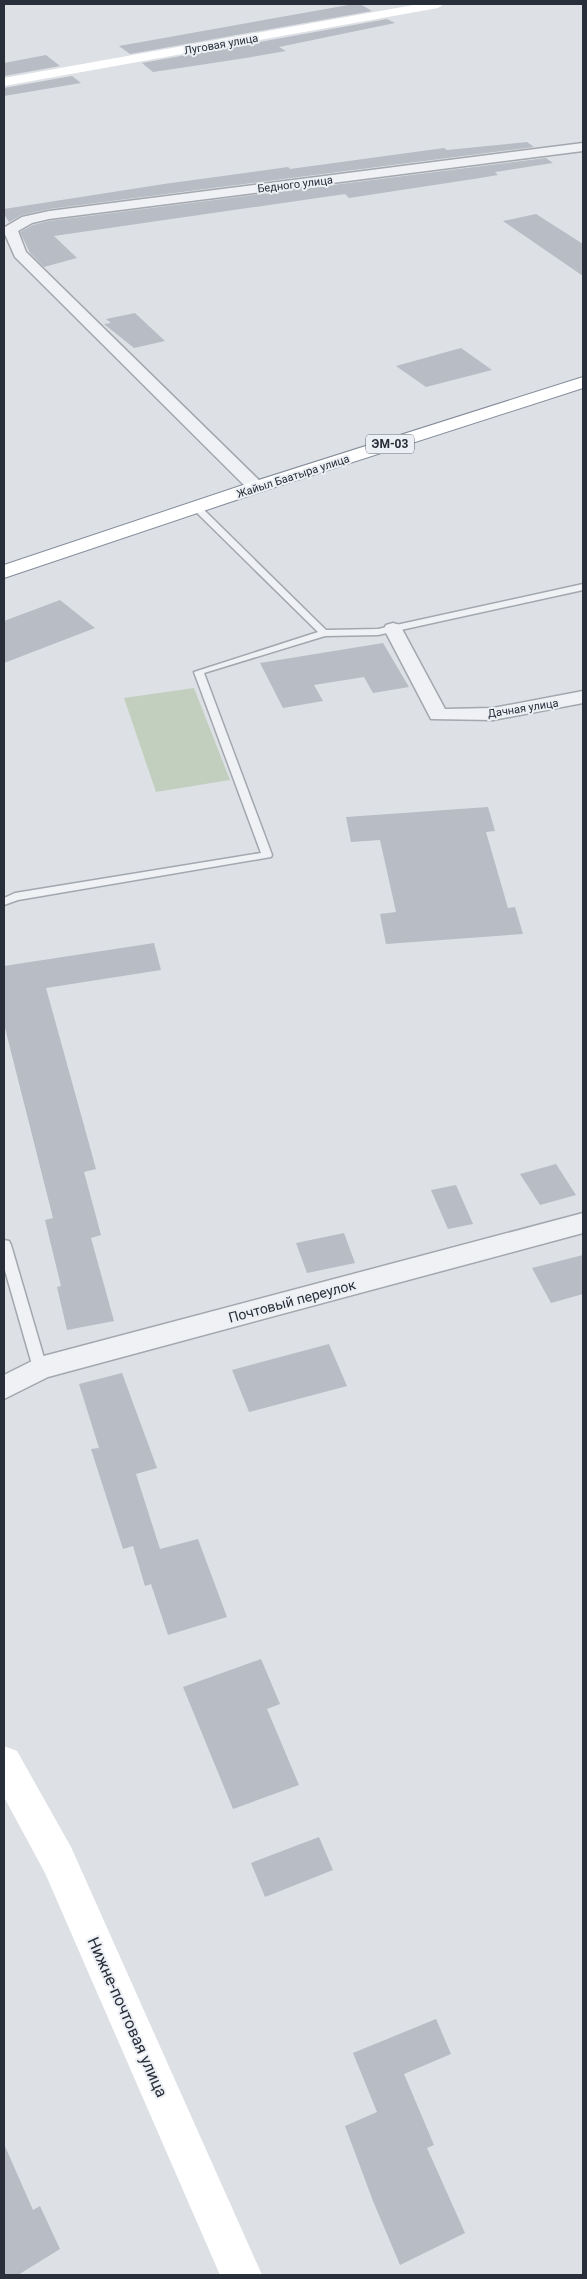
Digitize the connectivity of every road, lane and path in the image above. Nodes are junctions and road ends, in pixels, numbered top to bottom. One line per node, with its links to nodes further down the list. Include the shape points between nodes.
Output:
1 (438, 4): 2 (main road, Луговая улица)
2 (4, 82)
3 (583, 147): 4 (street, Бедного улица, via 28,220 10,230)
4 (20, 254): 5 (street); 7 (street)
5 (4, 258)
6 (583, 382): 7 (main road, Жайыл Баатыра улица / ЭМ-03)
7 (256, 487): 8 (main road, Жайыл Баатыра улица / ЭМ-03)
8 (196, 507): 9 (main road, Жайыл Баатыра улица / ЭМ-03); 12 (lane)
9 (4, 572)
10 (583, 587): 11 (lane)
11 (393, 629): 12 (lane); 13 (street, Дачная улица, via 438,714 493,714)
12 (324, 633): 14 (lane, via 199,672 267,855 15,897)
13 (583, 697)
14 (4, 902)
15 (583, 1224): 17 (street, Почтовый переулок)
16 (4, 1245): 17 (lane)
17 (40, 1368): 18 (street, Почтовый переулок)
18 (4, 1388)
19 (4, 1763): 20 (main road, Нижне-почтовая улица, via 58,1860)
20 (241, 2275)

